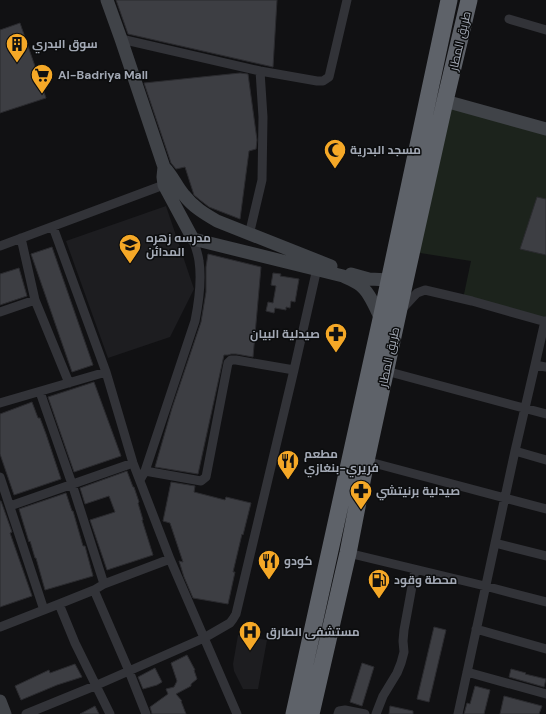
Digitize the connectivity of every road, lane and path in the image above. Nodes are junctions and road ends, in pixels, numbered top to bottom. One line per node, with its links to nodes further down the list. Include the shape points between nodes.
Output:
1 (107, 0): 7 (main road)
2 (347, 0): 8 (street, via 329,77 317,81)
3 (449, 0): 18 (highway, طريق المطار)
4 (469, 0): 9 (highway, طريق المطار)
5 (509, 19): 6 (street)
6 (546, 30)
7 (121, 39): 8 (street); 11 (main road, via 164,167 171,174)
8 (260, 71): 13 (street, via 263,117 262,180)
9 (445, 100): 10 (main road); 21 (highway, طريق المطار)
10 (546, 129)
11 (169, 182): 12 (street); 13 (main road, via 204,214); 15 (main road)
12 (53, 227): 14 (street); 28 (street)
13 (249, 235): 17 (main road)
14 (21, 238): 16 (street); 19 (street)
15 (193, 239): 17 (main road); 38 (street, via 199,260 200,278 195,321)
16 (0, 246)
17 (317, 266): 18 (main road, via 362,278); 22 (main road, via 364,288); 26 (street)
18 (390, 280): 22 (highway, طريق المطار)
19 (36, 300): 20 (street); 29 (street)
20 (0, 312)
21 (398, 313): 23 (street, via 414,295 425,290); 27 (highway, طريق المطار)
22 (381, 319): 70 (highway, طريق المطار)
23 (545, 321): 24 (street)
24 (535, 365): 25 (street); 32 (street)
25 (546, 367)
26 (294, 370): 38 (street, via 231,360 228,363 206,477 201,481); 58 (street, via 236,614 230,623)
27 (386, 371): 32 (street); 36 (highway, طريق المطار)
28 (106, 372): 29 (street); 37 (street)
29 (69, 383): 30 (street)
30 (40, 392): 31 (street); 41 (street)
31 (0, 404)
32 (524, 408): 33 (street); 34 (street)
33 (546, 414)
34 (515, 451): 35 (street); 42 (street)
35 (546, 460)
36 (366, 461): 42 (street); 46 (highway, طريق المطار)
37 (133, 463): 40 (street); 41 (street)
38 (145, 471): 40 (street)
39 (0, 477): 43 (street)
40 (140, 480): 48 (street)
41 (72, 484): 43 (street); 50 (street)
42 (504, 497): 44 (street); 45 (street)
43 (10, 506): 55 (street)
44 (546, 509)
45 (495, 543): 47 (street); 51 (street)
46 (348, 553): 49 (street); 71 (highway, طريق المطار)
47 (546, 556)
48 (170, 559): 50 (street); 58 (street)
49 (415, 570): 51 (street); 74 (street, via 404,630 402,664 383,696)
50 (104, 584): 52 (street)
51 (485, 586): 53 (street); 57 (street)
52 (94, 590): 54 (street); 60 (street)
53 (546, 602)
54 (59, 604): 55 (street); 62 (street)
55 (44, 610): 56 (street)
56 (0, 627)
57 (476, 629): 59 (street); 61 (street)
58 (204, 638): 60 (street); 69 (street)
59 (546, 649)
60 (130, 671): 62 (street); 68 (street)
61 (467, 672): 63 (street); 75 (street)
62 (97, 685): 66 (street); 67 (street)
63 (546, 694)
64 (0, 701): 65 (main road)
65 (5, 714)
66 (26, 714)
67 (110, 714)
68 (146, 714)
69 (237, 714)
70 (294, 714)
71 (311, 714)
72 (338, 714): 73 (street, via 345,710)
73 (365, 714)
74 (376, 714)
75 (458, 714)

